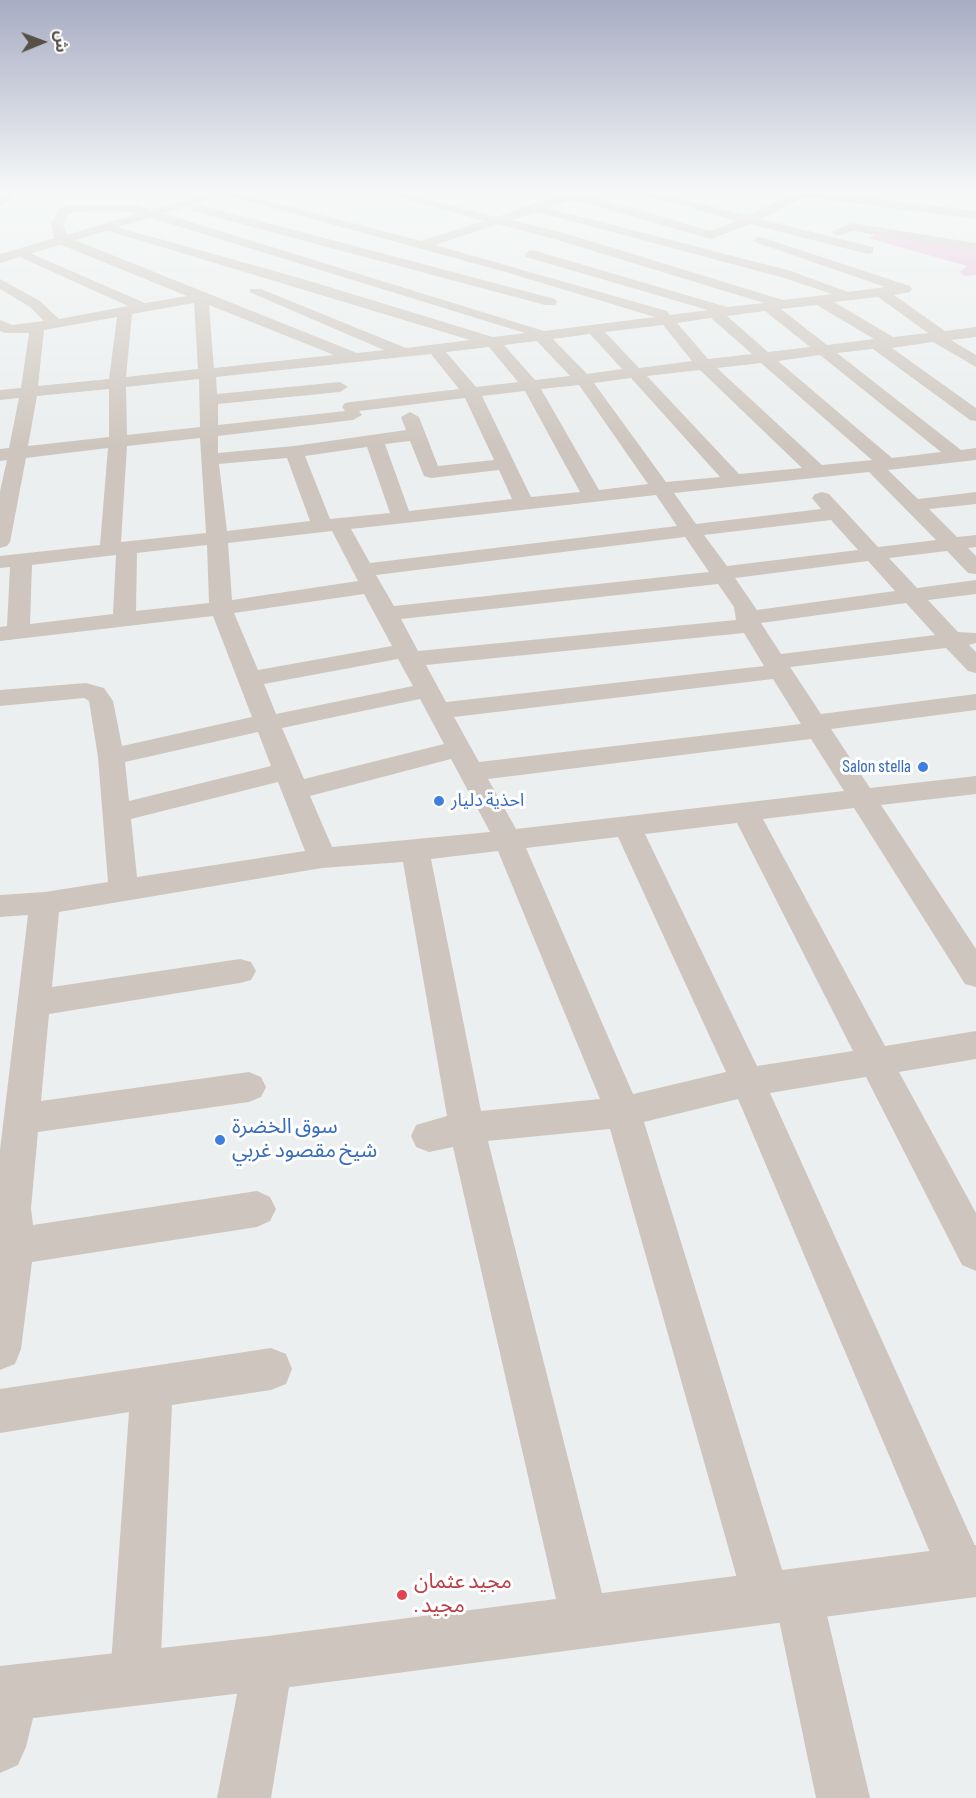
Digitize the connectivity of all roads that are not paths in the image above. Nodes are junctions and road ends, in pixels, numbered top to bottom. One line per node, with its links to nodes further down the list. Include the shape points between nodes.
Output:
1 (75, 278): 21 (street)
2 (150, 278): 18 (street)
3 (283, 278): 12 (street)
4 (310, 278): 12 (street)
5 (364, 278): 31 (street)
6 (461, 278): 19 (street)
7 (536, 278): 25 (street, via 662,314)
8 (612, 278): 22 (street)
9 (692, 278): 20 (street)
10 (793, 278): 16 (street)
11 (871, 278): 14 (street, via 904,289)
12 (298, 282): 15 (street); 33 (street)
13 (0, 283): 27 (street, via 35,304)
14 (881, 292): 16 (street); 32 (street)
15 (246, 294): 18 (street); 37 (street)
16 (849, 295): 17 (street)
17 (818, 299): 20 (street); 34 (street)
18 (206, 300): 21 (street); 39 (street); 44 (street, via 200,306)
19 (560, 304)
20 (776, 306): 22 (street); 36 (street)
21 (146, 309): 23 (street)
22 (734, 312): 24 (street)
23 (125, 313): 27 (street); 46 (street)
24 (716, 315): 25 (street); 40 (street)
25 (669, 320): 26 (street, via 627,326); 43 (street)
26 (595, 322): 31 (street); 45 (street)
27 (56, 324): 29 (street)
28 (0, 325): 29 (street, via 10,330)
29 (37, 327): 50 (street)
30 (976, 332): 32 (street)
31 (541, 336): 33 (street); 47 (street)
32 (939, 337): 34 (street); 42 (street)
33 (492, 342): 35 (street); 48 (street)
34 (885, 344): 36 (street); 57 (street)
35 (435, 349): 37 (street); 52 (street)
36 (827, 351): 40 (street); 64 (street)
37 (406, 353): 38 (street)
38 (383, 355): 39 (street); 55 (street)
39 (355, 358): 41 (street)
40 (766, 358): 43 (street); 67 (street)
41 (327, 361): 44 (street); 51 (street)
42 (976, 362)
43 (704, 365): 45 (street); 68 (street)
44 (205, 368): 46 (street); 54 (street)
45 (637, 373): 47 (street); 69 (street)
46 (117, 377): 50 (street); 61 (street)
47 (583, 379): 48 (street); 70 (street)
48 (530, 385): 52 (street); 71 (street)
49 (0, 386): 50 (street)
50 (30, 386): 53 (street); 63 (street)
51 (340, 387): 54 (street); 56 (street)
52 (471, 392): 55 (street); 66 (street)
53 (0, 395)
54 (209, 400): 58 (street)
55 (408, 400): 56 (street); 59 (street)
56 (352, 411): 58 (street); 60 (street)
57 (976, 416)
58 (210, 433): 61 (street); 65 (street)
59 (418, 434): 60 (street); 66 (street, via 431,472)
60 (369, 441): 62 (street); 76 (street)
61 (118, 443): 63 (street); 83 (street)
62 (294, 452): 65 (street); 77 (street)
63 (8, 454): 81 (street)
64 (967, 455): 67 (street)
65 (209, 459): 79 (street)
66 (505, 464): 73 (street)
67 (881, 465): 68 (street); 74 (street)
68 (810, 474): 69 (street); 75 (street)
69 (735, 482): 70 (street)
70 (664, 490): 71 (street); 78 (street)
71 (593, 497): 73 (street)
72 (976, 498): 74 (street)
73 (525, 504): 76 (street)
74 (913, 504): 82 (street)
75 (836, 513): 78 (street); 84 (street)
76 (402, 518): 77 (street)
77 (330, 524): 79 (street); 89 (street)
78 (694, 532): 87 (street); 89 (street)
79 (218, 536): 83 (street); 91 (street)
80 (976, 541): 82 (street)
81 (0, 542)
82 (952, 544): 84 (street); 86 (street)
83 (118, 548): 85 (street); 92 (street)
84 (874, 555): 87 (street); 90 (street)
85 (10, 561): 94 (street)
86 (976, 568)
87 (724, 575): 89 (street); 93 (street, via 746,607)
88 (976, 587): 90 (street)
89 (373, 590): 91 (street); 97 (street)
90 (912, 595): 93 (street); 96 (street)
91 (221, 608): 92 (street); 100 (street)
92 (124, 620): 94 (street)
93 (748, 621): 97 (street); 99 (street)
94 (9, 633)
95 (976, 638): 96 (street)
96 (952, 640): 98 (street); 99 (street)
97 (408, 654): 100 (street); 102 (street)
98 (976, 666)
99 (777, 667): 102 (street); 105 (street)
100 (250, 680): 104 (street)
101 (0, 698): 106 (street, via 86,690 95,693 101,701)
102 (433, 700): 104 (street); 107 (street)
103 (976, 702): 105 (street)
104 (266, 723): 106 (street); 108 (street)
105 (816, 727): 107 (street); 110 (street)
106 (111, 757): 112 (street)
107 (466, 761): 108 (street); 114 (street)
108 (289, 781): 112 (street); 116 (street)
109 (975, 788): 110 (street)
110 (862, 799): 111 (street); 121 (street)
111 (745, 813): 113 (street); 124 (street)
112 (115, 814): 117 (street)
113 (627, 826): 114 (street); 125 (street)
114 (508, 840): 115 (street); 127 (street)
115 (415, 851): 116 (street); 129 (street)
116 (322, 858): 117 (street)
117 (123, 888): 118 (street)
118 (45, 903): 119 (street); 122 (street)
119 (0, 906)
120 (240, 971): 122 (street)
121 (976, 975)
122 (35, 1003): 128 (street)
123 (976, 1045): 124 (street)
124 (875, 1061): 125 (street); 134 (street)
125 (748, 1082): 127 (street); 139 (street)
126 (249, 1087): 128 (street)
127 (623, 1112): 129 (street); 140 (street)
128 (23, 1119): 131 (street)
129 (467, 1128): 130 (street); 141 (street)
130 (429, 1136)
131 (6, 1209): 133 (street)
132 (257, 1209): 133 (street)
133 (15, 1246): 135 (street)
134 (976, 1252)
135 (0, 1349)
136 (271, 1369): 137 (street)
137 (152, 1387): 138 (street); 143 (street)
138 (0, 1411)
139 (969, 1572): 140 (street)
140 (782, 1595): 141 (street); 147 (street)
141 (585, 1621): 142 (street)
142 (268, 1663): 143 (street); 146 (street)
143 (135, 1678): 144 (street)
144 (7, 1694): 145 (street)
145 (0, 1747)
146 (244, 1798)
147 (843, 1798)

